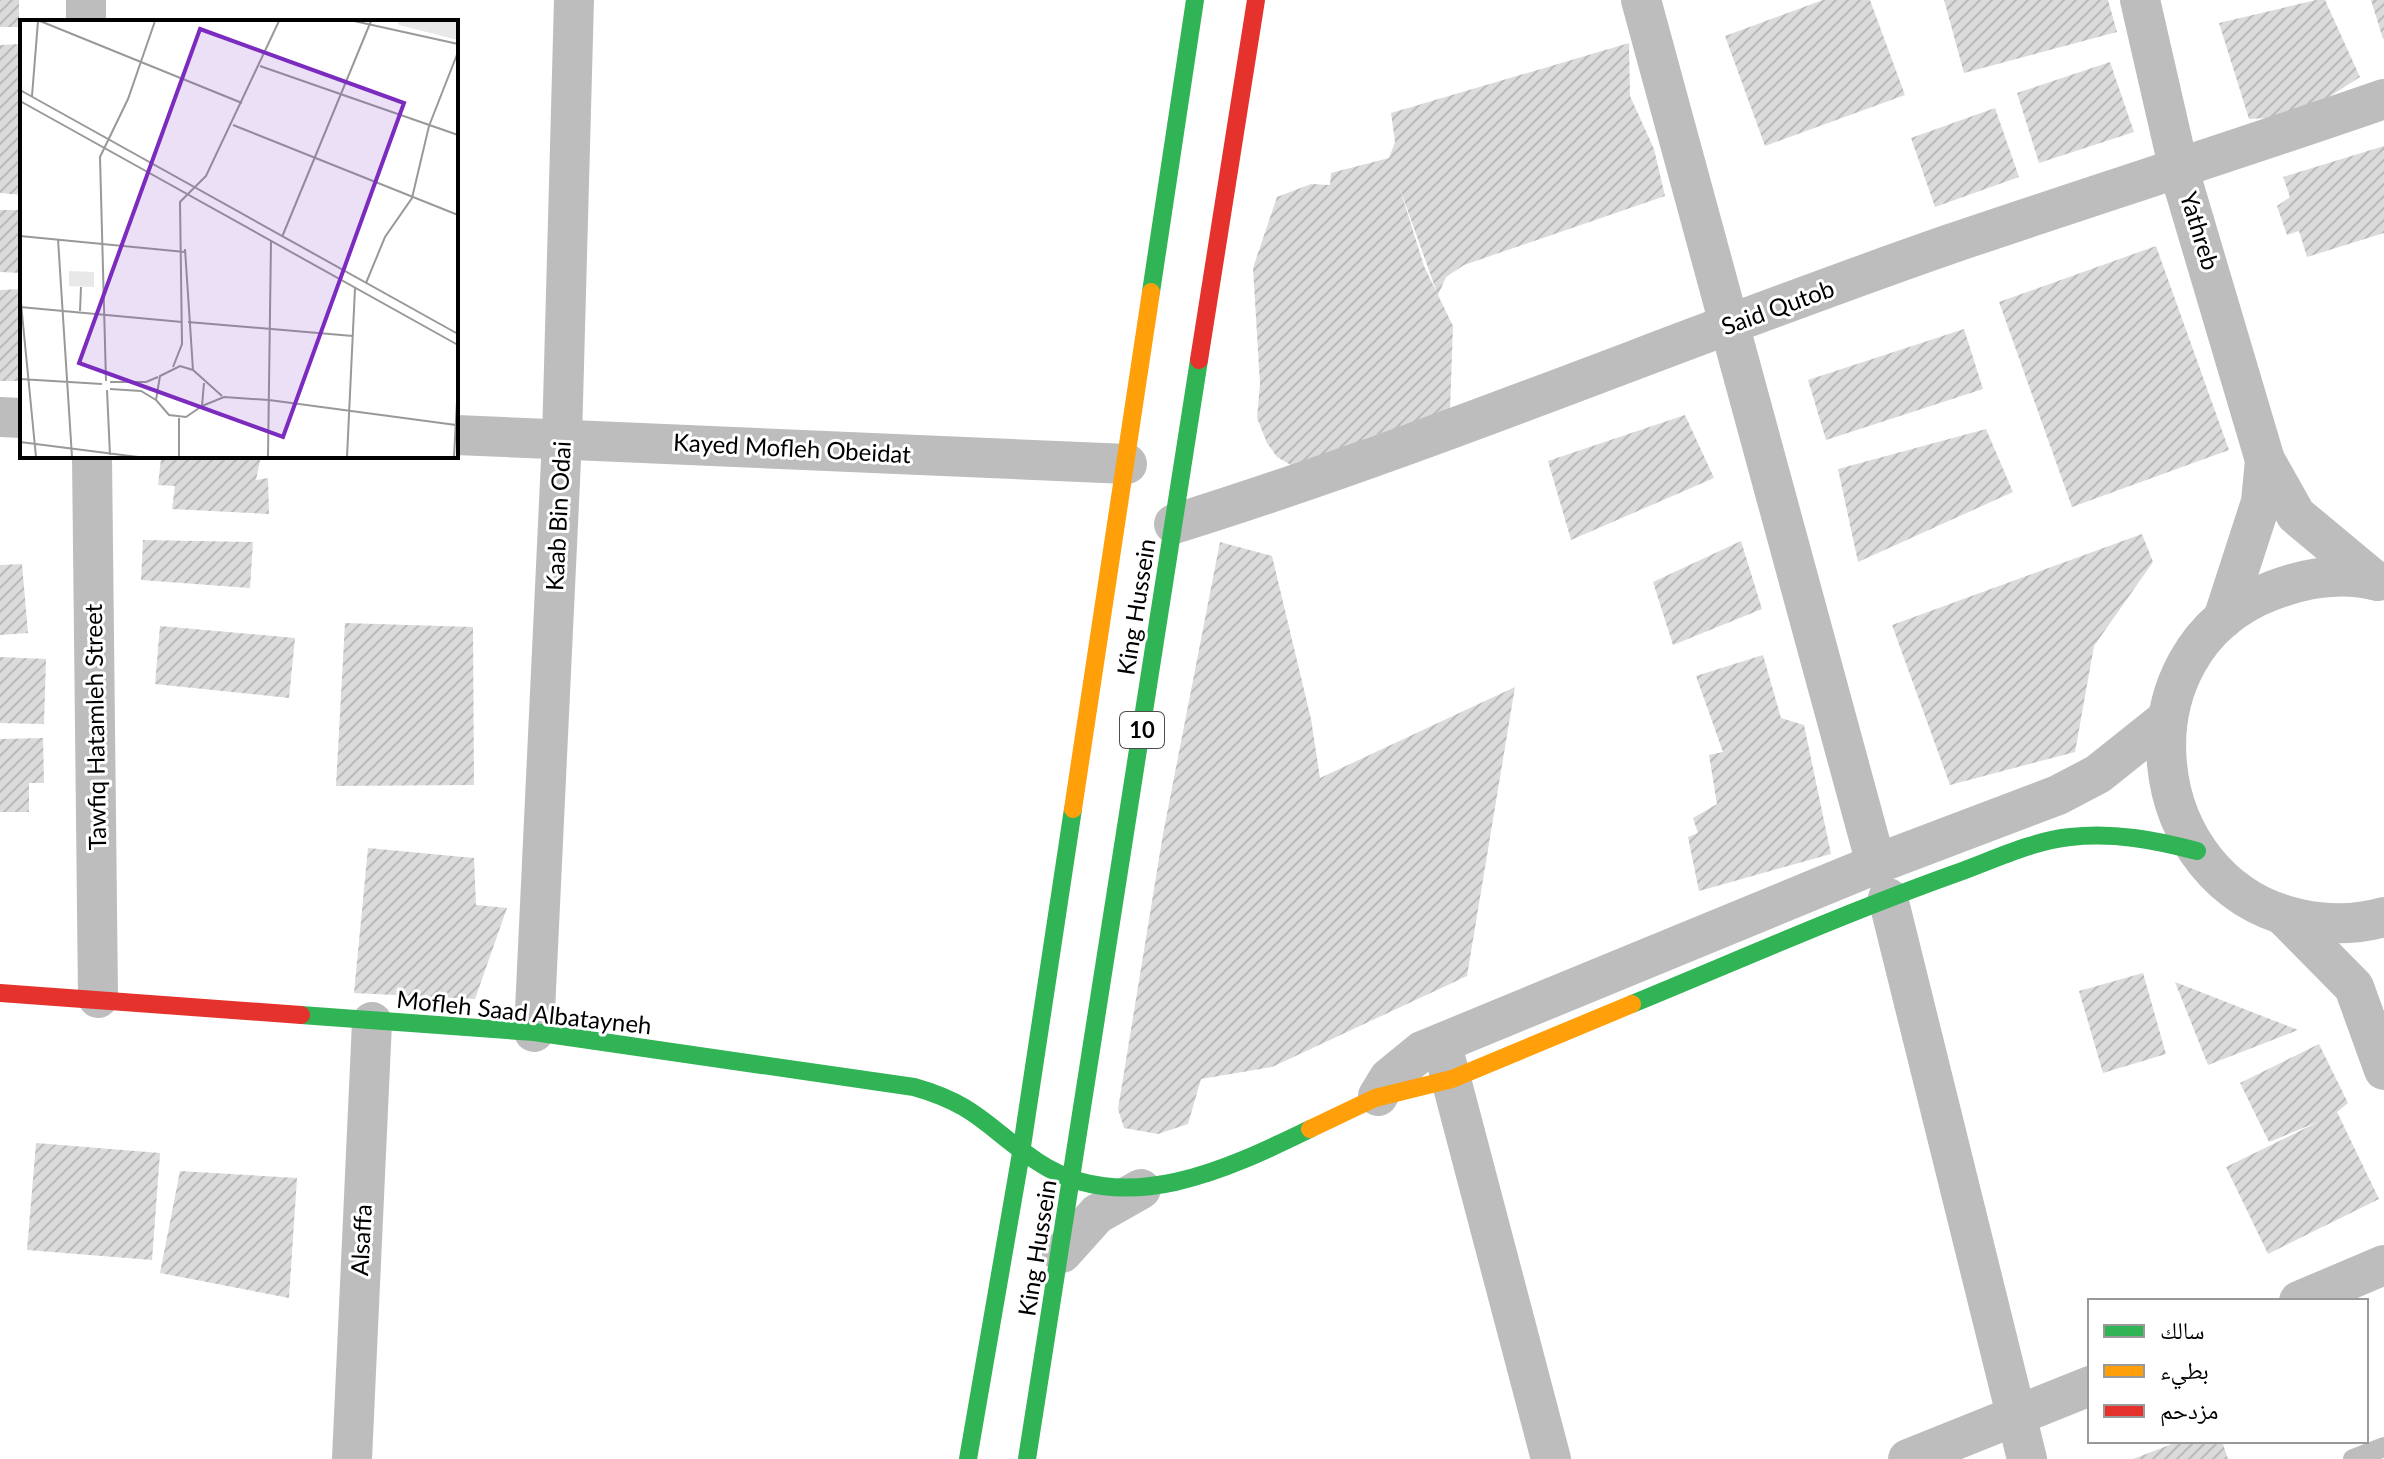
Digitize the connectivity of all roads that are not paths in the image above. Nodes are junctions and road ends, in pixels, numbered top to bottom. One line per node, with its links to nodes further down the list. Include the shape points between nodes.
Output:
1 (574, 0): 12 (street, Kaab Bin Odai)
2 (1195, 0): 15 (main road, King Hussein / 10)
3 (1256, 0): 16 (main road, King Hussein / 10)
4 (1641, 0): 8 (street)
5 (2140, 0): 7 (street, Yathreb)
6 (2384, 99): 7 (street, Said Qutob)
7 (2179, 170): 8 (street, Said Qutob, via 1949,245); 14 (street, Yathreb)
8 (1728, 327): 16 (street, Said Qutob, via 1324,476); 21 (street)
9 (0, 417): 10 (street)
10 (20, 418)
11 (458, 435): 12 (street, Kayed Mofleh Obeidat)
12 (562, 439): 15 (street, Kayed Mofleh Obeidat); 27 (street, Kaab Bin Odai)
13 (92, 458): 25 (street, Tawfiq Hatamleh Street)
14 (2265, 460): 17 (street, via 2296,515); 18 (street, via 2261,502)
15 (1127, 464): 31 (main road, King Hussein / 10)
16 (1174, 524): 32 (main road, King Hussein / 10)
17 (2379, 582): 18 (street, via 2334,576 2294,582 2257,596)
18 (2223, 619): 19 (street, via 2197,648 2178,682)
19 (2167, 719): 20 (street, via 2168,781 2175,810); 21 (street, via 2098,774)
20 (2197, 851): 21 (main road, via 2112,835 2068,837); 22 (street, via 2230,886)
21 (1882, 881): 28 (street); 38 (street)
22 (2283, 915): 23 (street, via 2325,924); 29 (street, via 2354,987)
23 (2384, 917)
24 (0, 993): 25 (main road, Mofleh Saad Albatayneh)
25 (98, 998): 26 (main road, Mofleh Saad Albatayneh)
26 (372, 1022): 27 (main road, Mofleh Saad Albatayneh); 40 (street, Alsaffa)
27 (534, 1032): 31 (main road, Mofleh Saad Albatayneh, via 914,1087 973,1110)
28 (1447, 1061): 30 (street, via 1405,1063); 43 (street)
29 (2384, 1070)
30 (1378, 1096): 33 (main road, Mofleh Saad Albatayneh, via 1251,1155 1176,1183)
31 (1021, 1153): 32 (main road, Mofleh Saad Albatayneh); 41 (main road, King Hussein / 10)
32 (1072, 1179): 33 (main road, Mofleh Saad Albatayneh, via 1106,1188); 34 (main road, King Hussein / 10)
33 (1141, 1189): 34 (street, via 1097,1214)
34 (1062, 1253): 42 (main road, King Hussein / 10)
35 (2384, 1265): 36 (street)
36 (2304, 1299)
37 (2088, 1387): 38 (street)
38 (2014, 1416): 44 (street); 45 (street)
39 (2384, 1447): 46 (lane)
40 (352, 1459)
41 (968, 1459)
42 (1027, 1459)
43 (1551, 1459)
44 (1908, 1459)
45 (2027, 1459)
46 (2353, 1459)

